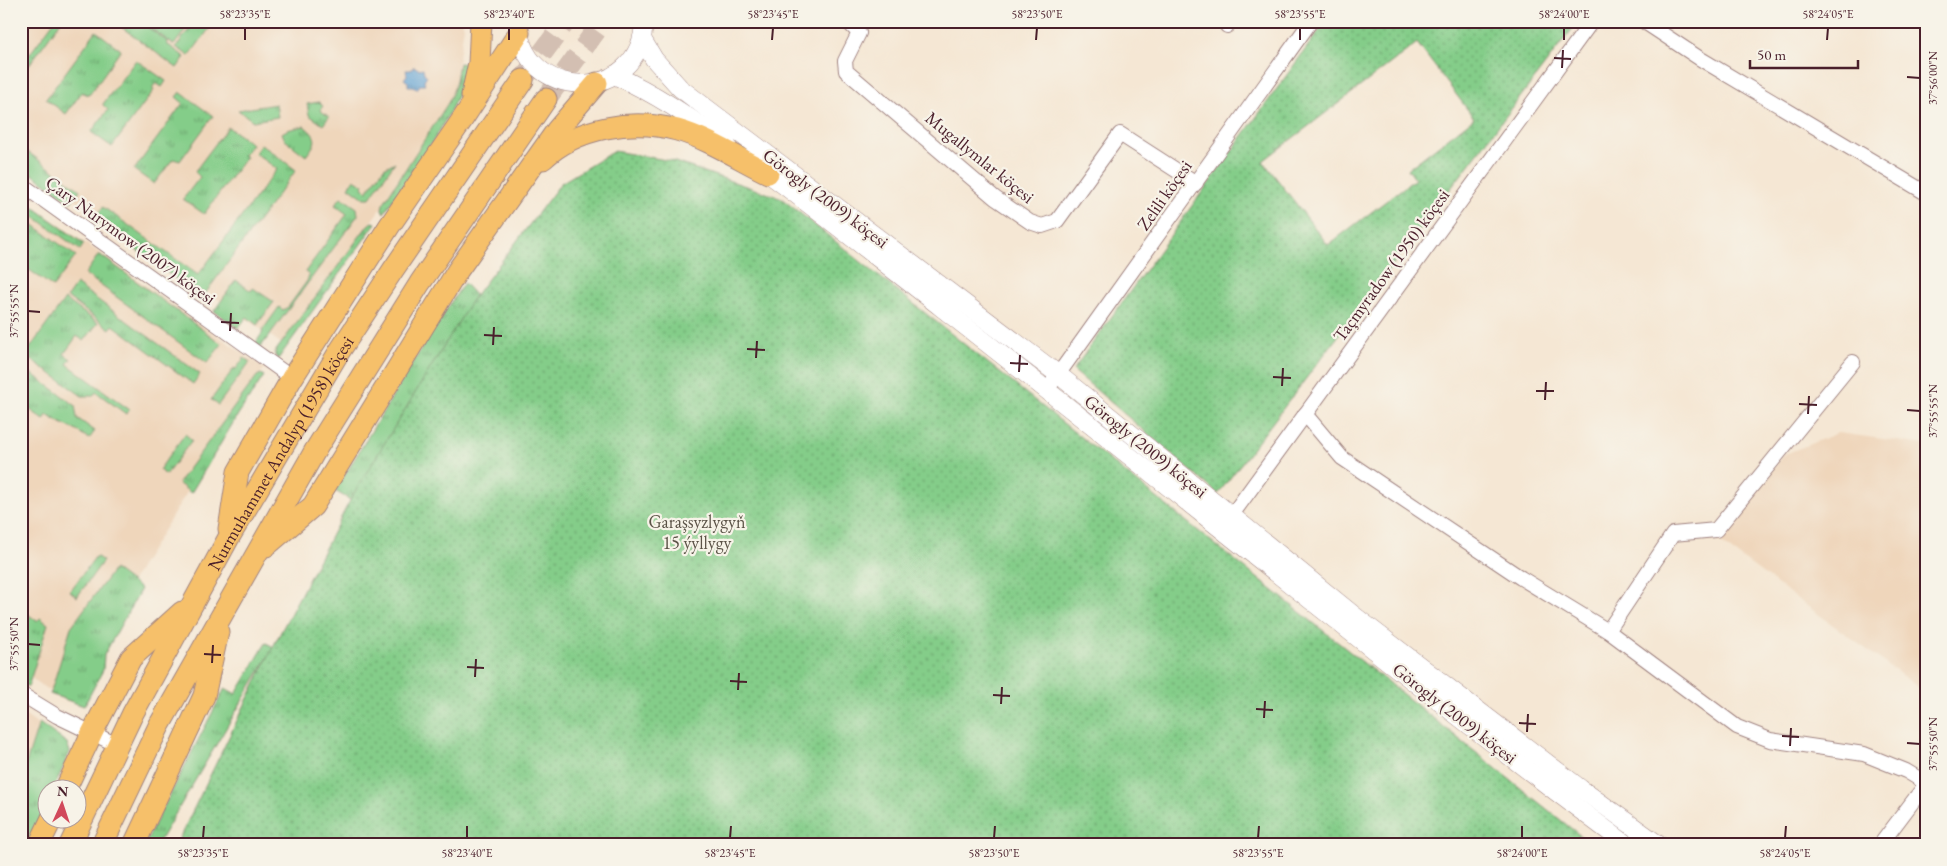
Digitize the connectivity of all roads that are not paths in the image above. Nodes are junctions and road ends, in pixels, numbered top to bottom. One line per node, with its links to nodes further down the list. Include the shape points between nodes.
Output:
1 (482, 21): 11 (main road, via 477,76)
2 (847, 21): 14 (street, Mugallymlar köçesi, via 859,33 845,61 846,71 995,198 1030,222 1042,226 1057,221 1120,134)
3 (1311, 21): 14 (street, Zelili köçesi)
4 (1592, 21): 21 (street, Taçmyradow (1950) köçesi)
5 (1643, 21): 16 (street, via 1699,58)
6 (518, 27): 8 (street, via 525,50 543,72 560,81 578,85); 11 (main road)
7 (643, 30): 8 (street, via 629,63); 18 (street, Görogly (2009) köçesi, via 654,59 680,88)
8 (606, 79): 12 (street, Görogly (2009) köçesi, via 634,84 669,104); 13 (main road, via 556,130)
9 (523, 80): 23 (main road, Nurmuhammet Andalyp (1958) köçesi, via 339,352)
10 (546, 98): 24 (main road, Nurmuhammet Andalyp (1958) köçesi, via 420,283)
11 (462, 120): 19 (main road)
12 (768, 173): 13 (main road, via 677,130 642,125 607,127 579,136 554,148); 20 (street, Görogly (2009) köçesi)
13 (523, 178): 24 (main road, via 449,284 313,506)
14 (1196, 183): 18 (street, Zelili köçesi)
15 (21, 184): 19 (street, Çary Nurymow (2007) köçesi)
16 (1926, 193)
17 (1853, 362): 27 (street, via 1716,530 1673,534)
18 (1060, 375): 20 (street, Zelili köçesi); 22 (street, Görogly (2009) köçesi)
19 (292, 378): 23 (main road, via 238,472)
20 (1047, 390): 22 (street, Görogly (2009) köçesi)
21 (1305, 414): 22 (street, Taçmyradow (1950) köçesi); 27 (street, via 1342,458 1520,578)
22 (1226, 523): 38 (street, Görogly (2009) köçesi, via 1562,797); 39 (street, Görogly (2009) köçesi)
23 (228, 539): 25 (main road, Nurmuhammet Andalyp (1958) köçesi)
24 (254, 555): 26 (main road, Nurmuhammet Andalyp (1958) köçesi)
25 (196, 600): 29 (main road, via 132,658); 30 (main road, Nurmuhammet Andalyp (1958) köçesi)
26 (222, 612): 36 (main road, Nurmuhammet Andalyp (1958) köçesi, via 148,746); 37 (main road, via 204,696)
27 (1608, 631): 32 (street, via 1737,727 1770,740 1864,754 1906,771)
28 (21, 694): 29 (street)
29 (92, 733): 30 (street); 31 (main road)
30 (117, 745): 35 (main road, Nurmuhammet Andalyp (1958) köçesi)
31 (71, 778)
32 (1926, 784): 40 (street)
33 (47, 828): 34 (main road)
34 (39, 845)
35 (70, 845)
36 (102, 845)
37 (134, 845)
38 (1627, 845)
39 (1658, 845)
40 (1880, 845)

